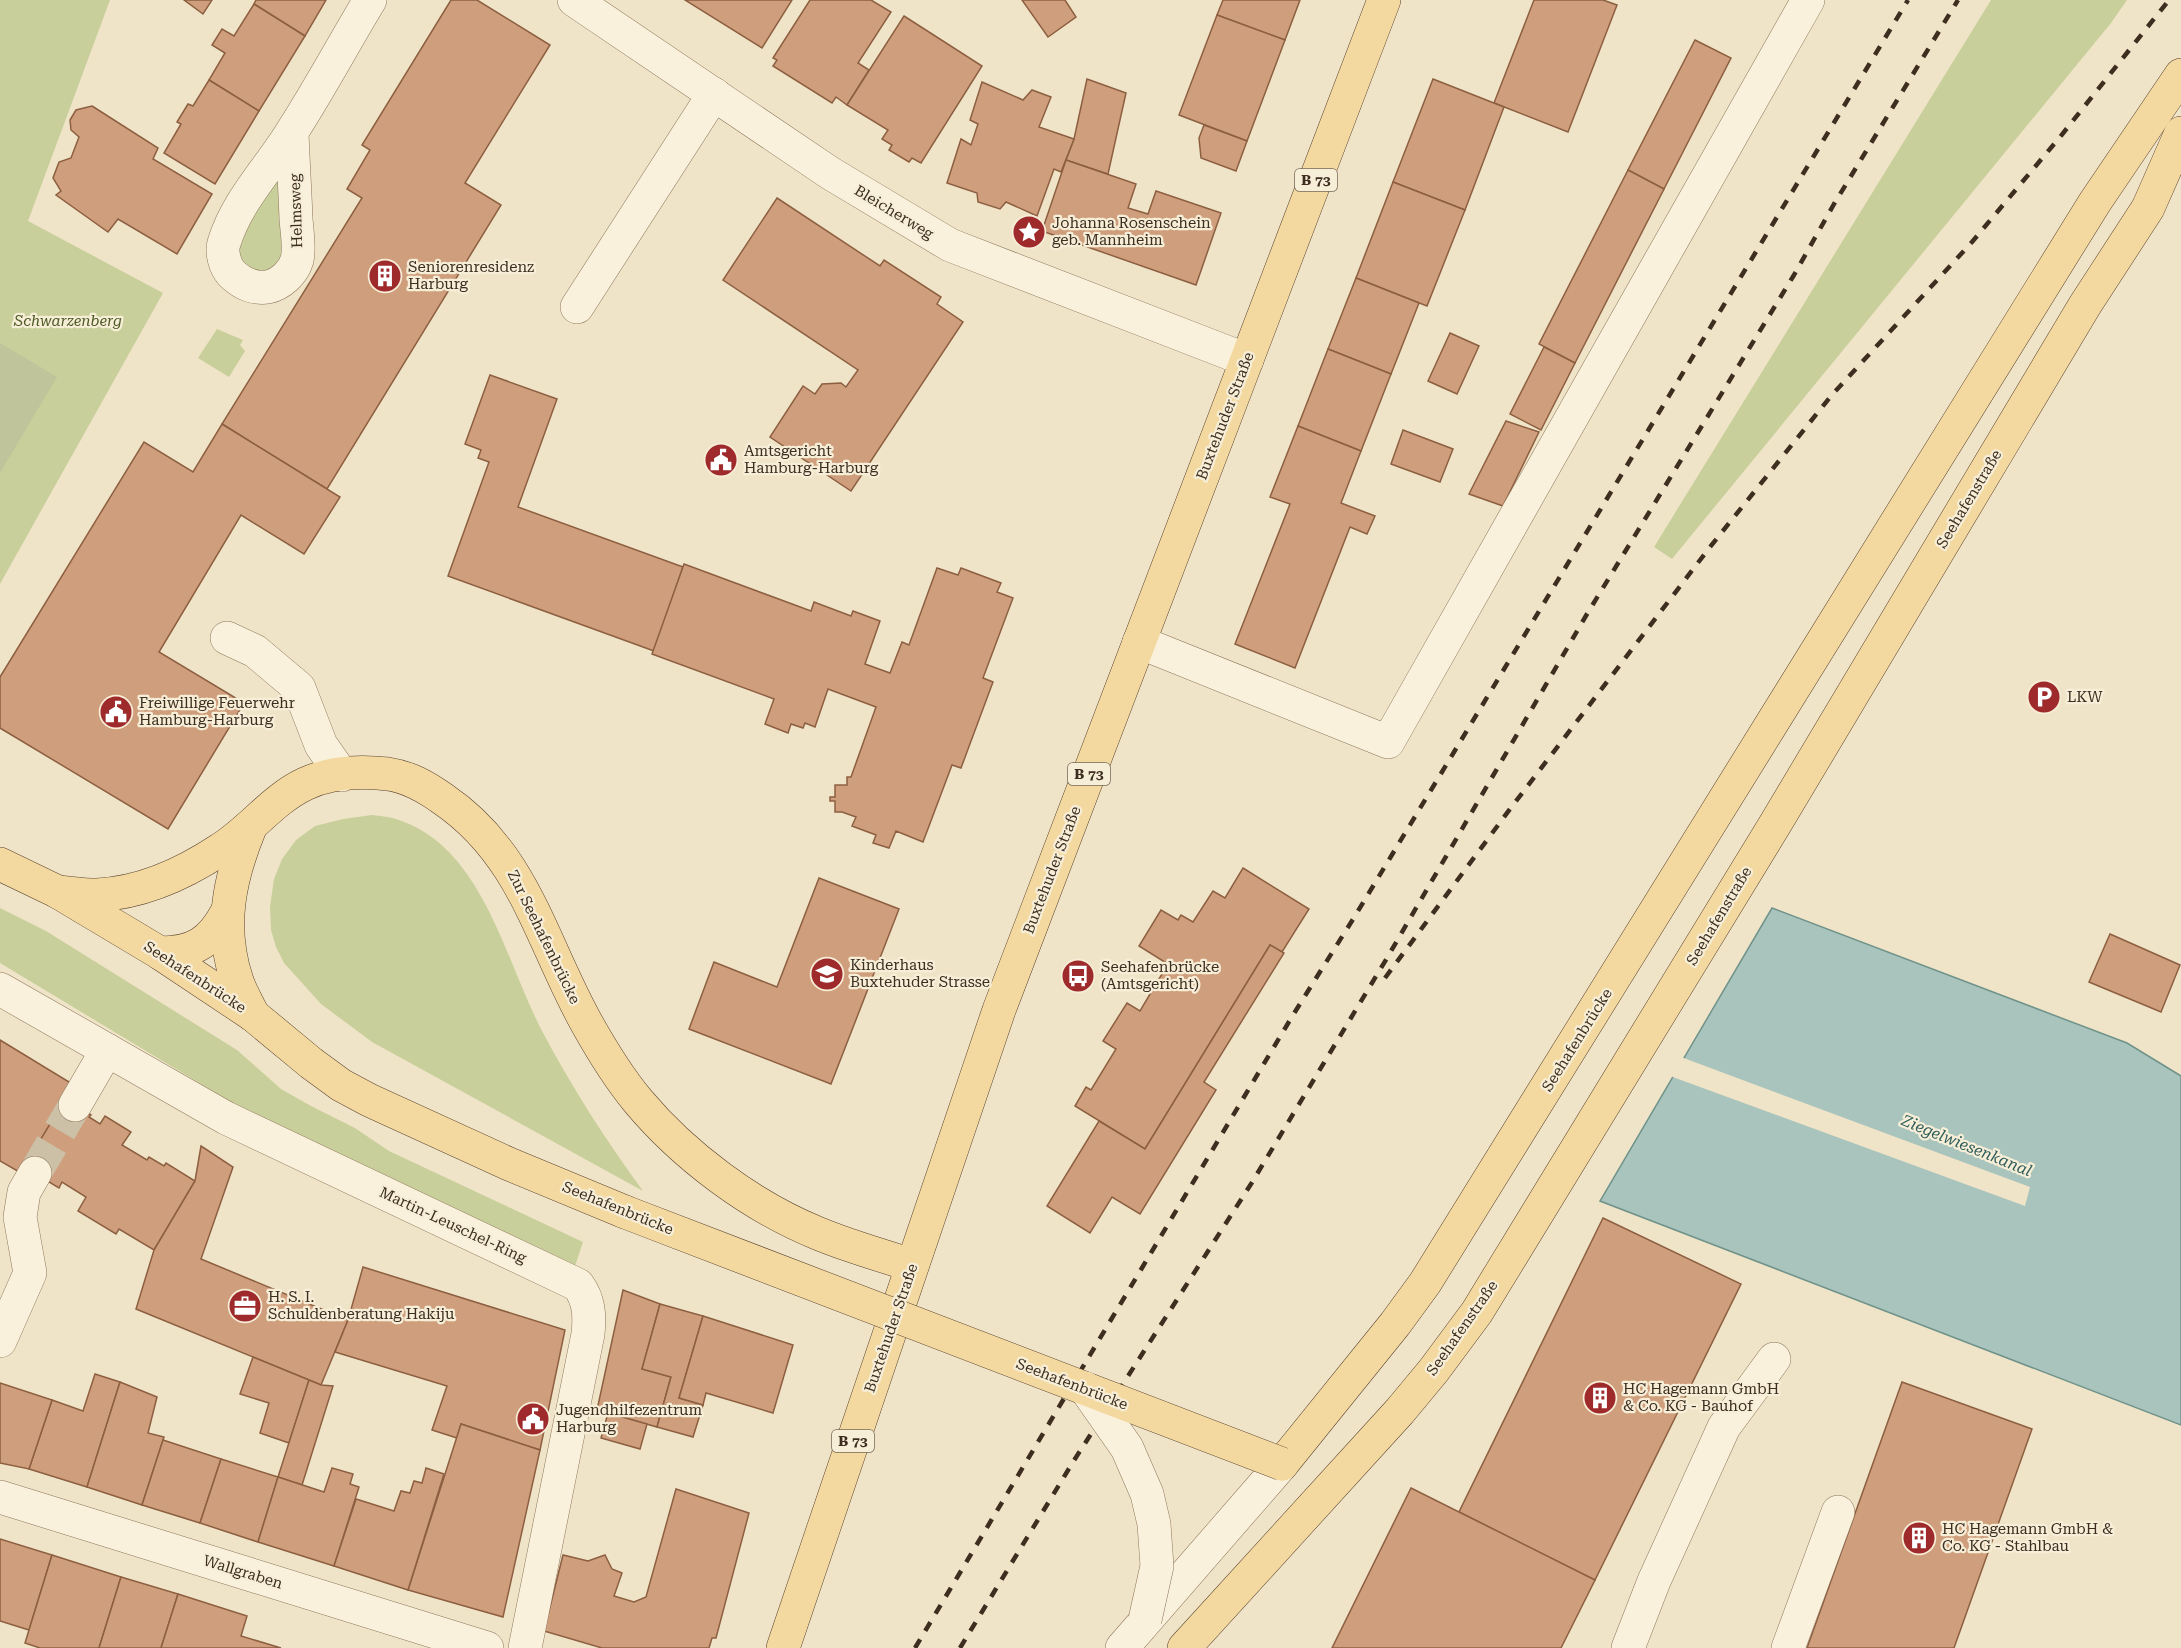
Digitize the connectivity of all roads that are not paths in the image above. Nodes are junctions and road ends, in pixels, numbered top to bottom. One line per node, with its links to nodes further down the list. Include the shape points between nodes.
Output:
1 (370, 0): 7 (street)
2 (574, 0): 6 (street, Bleicherweg)
3 (1384, 0): 10 (main road, Buxtehuder Straße / B 73)
4 (1808, 0): 12 (street, via 1388,741)
5 (2181, 75): 28 (main road, Seehafenbrücke, via 2095,202 1425,1283)
6 (714, 94): 9 (street); 10 (street, Bleicherweg, via 830,173 950,245)
7 (292, 132)
8 (2181, 133): 36 (main road, Seehafenstraße, via 2148,208 2079,315 1777,821 1477,1312 1400,1411)
9 (576, 307)
10 (1247, 360): 12 (main road, Buxtehuder Straße / B 73)
11 (227, 638): 13 (street, via 255,651 299,688 321,745)
12 (1139, 642): 24 (main road, Buxtehuder Straße / B 73, via 999,1010)
13 (342, 775): 14 (main road, Zur Seehafenbrücke, via 305,784); 24 (main road, Zur Seehafenbrücke, via 390,774 414,781 476,824 514,872 585,1021 610,1062 672,1137 743,1193 815,1233)
14 (250, 828): 16 (main road, via 197,865 136,889 96,895); 17 (main road, Zur Seehafenbrücke, via 231,883)
15 (0, 864): 16 (main road, Seehafenbrücke)
16 (57, 892): 18 (main road, Seehafenbrücke)
17 (227, 912): 18 (main road, via 219,927 193,948); 20 (main road, Zur Seehafenbrücke, via 237,982)
18 (160, 953): 20 (main road, Seehafenbrücke)
19 (0, 989): 21 (street, Martin-Leuschel-Ring)
20 (253, 1015): 27 (main road, Seehafenbrücke, bridge, via 341,1085 509,1164)
21 (107, 1050): 22 (street); 33 (street, Martin-Leuschel-Ring, via 226,1118 578,1285 584,1293 590,1316 588,1334)
22 (75, 1105)
23 (35, 1173): 25 (street, via 24,1192 20,1216 30,1273)
24 (912, 1265): 34 (main road, Buxtehuder Straße / B 73)
25 (0, 1341)
26 (1774, 1359): 37 (street, via 1724,1428 1653,1581)
27 (1085, 1388): 28 (main road, Seehafenbrücke, bridge); 31 (street, bridge, via 1127,1448 1147,1494 1157,1566)
28 (1282, 1464): 31 (street, Seehafenbrücke)
29 (0, 1497): 32 (street, Wallgraben)
30 (1838, 1512): 38 (street)
31 (1145, 1620): 35 (street, Seehafenbrücke)
32 (487, 1648)
33 (525, 1648)
34 (783, 1648)
35 (1122, 1648)
36 (1184, 1648)
37 (1628, 1648)
38 (1788, 1648)

